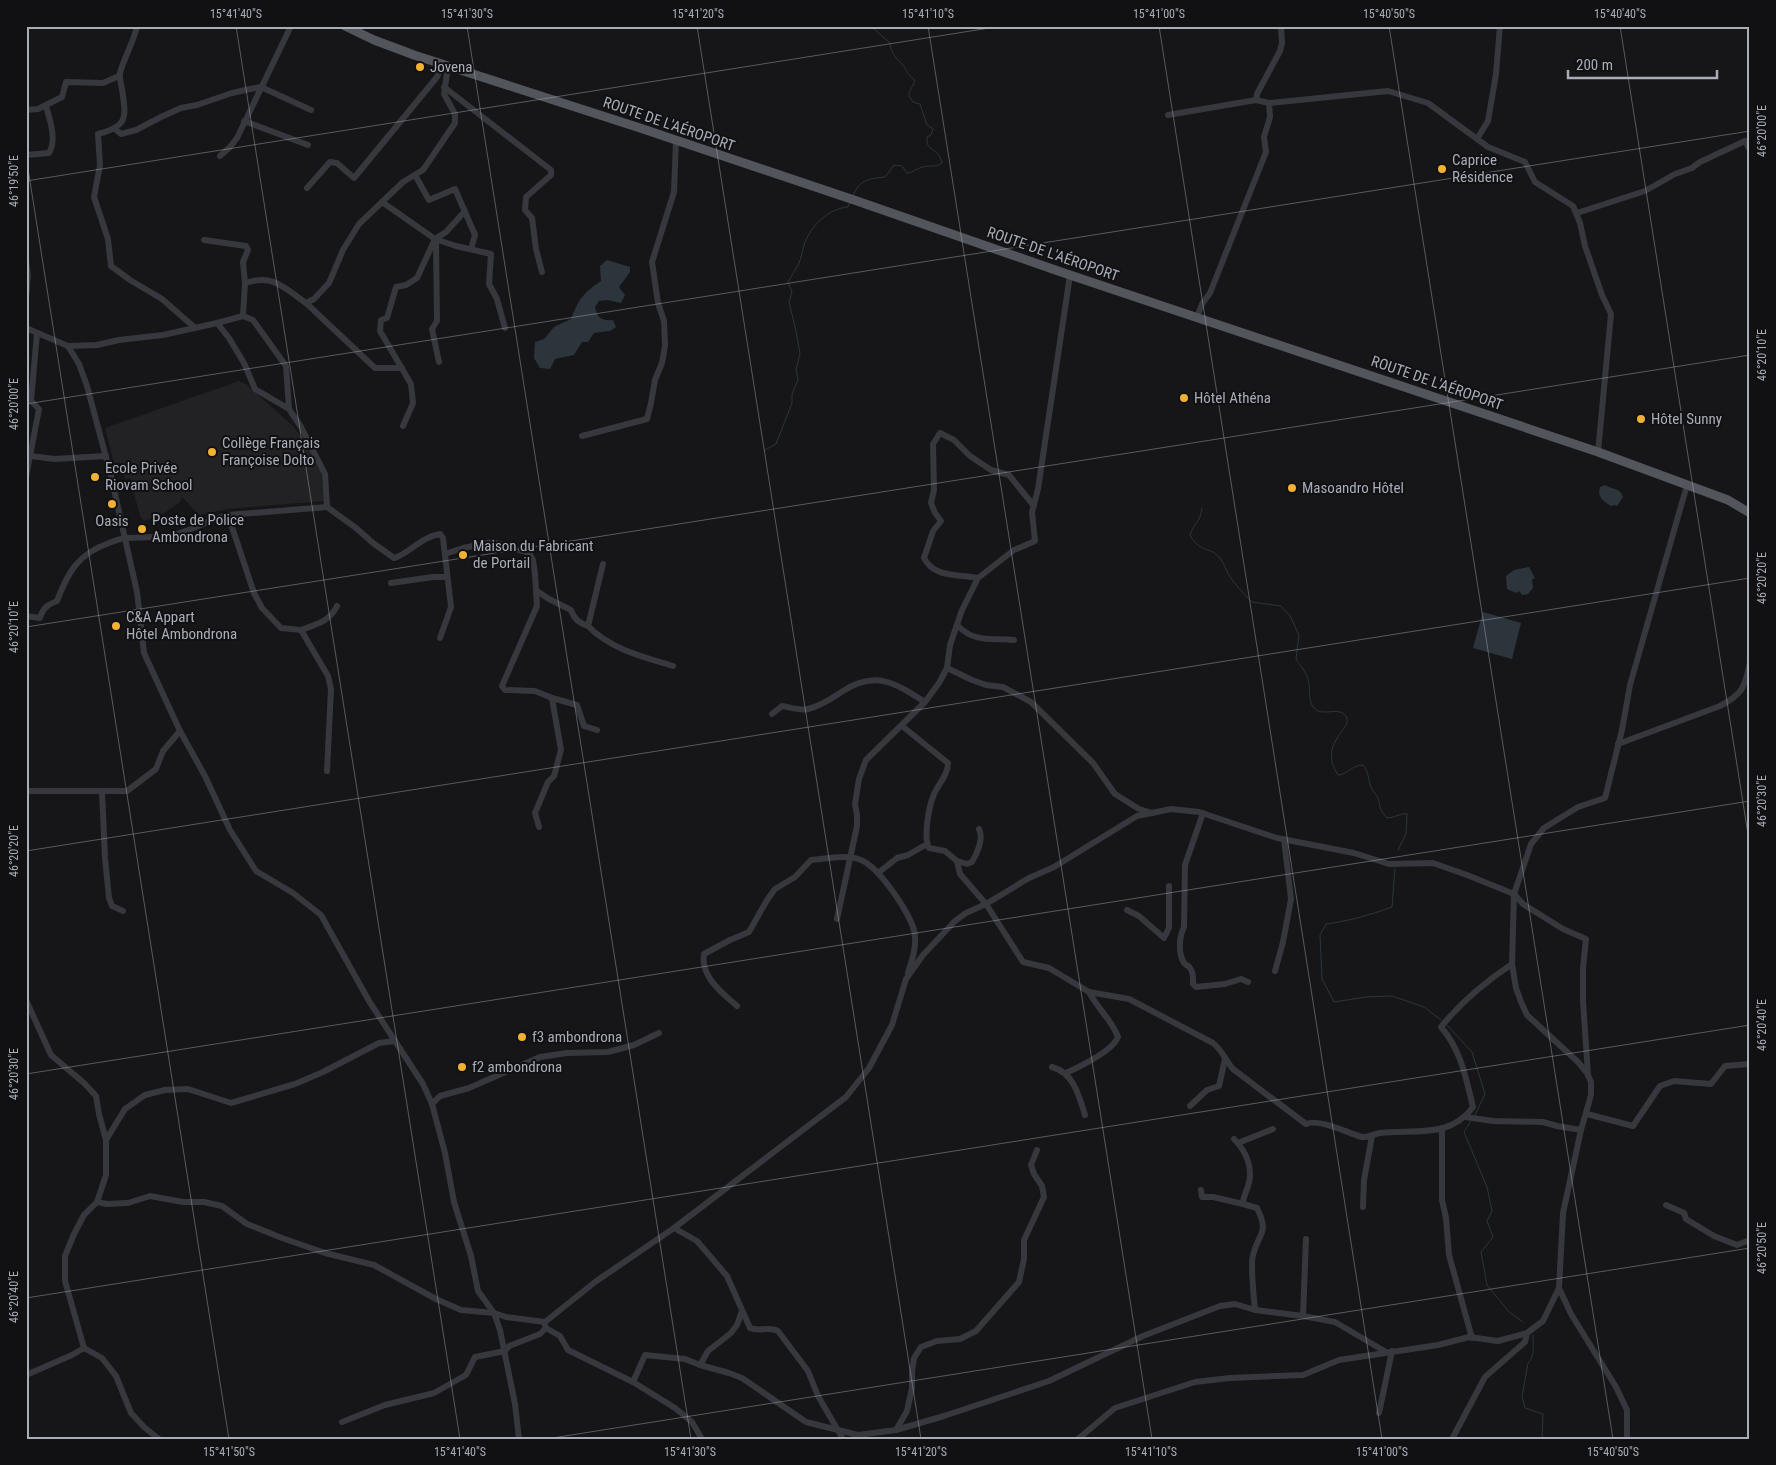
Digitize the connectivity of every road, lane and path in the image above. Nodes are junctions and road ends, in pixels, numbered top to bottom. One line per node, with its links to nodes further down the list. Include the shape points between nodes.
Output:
1 (137, 26): 7 (street)
2 (292, 26): 9 (street)
3 (345, 26): 6 (main road, ROUTE DE L'AÉROPORT, via 374,40)
4 (1281, 26): 10 (street, via 1280,51)
5 (1500, 26): 18 (street, via 1488,121)
6 (446, 65): 8 (street); 19 (main road, ROUTE DE L'AÉROPORT); 26 (street, via 354,178 337,163 330,162)
7 (119, 76): 12 (street, via 103,83 66,82 62,98); 17 (street, via 124,119)
8 (444, 87): 25 (street, via 444,94 455,114 454,124 423,170); 34 (street, via 551,170 551,175 526,197 525,210 532,218)
9 (261, 88): 14 (street); 16 (street); 17 (street, via 232,92 181,108 136,130 121,134)
10 (1256, 100): 11 (street); 15 (street)
11 (1269, 103): 18 (street, via 1388,91 1428,103); 39 (street, via 1270,117 1264,138 1266,152)
12 (46, 106): 13 (street); 23 (street, via 52,149 49,153)
13 (26, 110)
14 (312, 110)
15 (1168, 115)
16 (244, 121): 21 (street); 24 (street, via 237,138)
17 (115, 129): 42 (street, via 98,134 100,165 94,197 108,239 112,266 162,299)
18 (1477, 139): 29 (street, via 1525,162 1535,182 1573,206)
19 (676, 141): 35 (main road, ROUTE DE L'AÉROPORT); 51 (street, via 674,192 652,262 664,321 665,346 647,419)
20 (1748, 141): 22 (street); 29 (street, via 1645,191)
21 (308, 145)
22 (1750, 150)
23 (26, 155)
24 (220, 156)
25 (415, 175): 27 (street); 28 (street, via 429,200 455,189)
26 (307, 188)
27 (382, 202): 30 (street); 38 (street, via 359,224 343,250 330,283)
28 (465, 211): 30 (street); 32 (street, via 475,235)
29 (1577, 213): 52 (street, via 1585,246 1611,314)
30 (436, 239): 32 (street); 47 (street, via 437,321 432,329); 48 (street, via 417,278 396,287 387,318 381,320 380,331)
31 (204, 240): 36 (street, via 246,246 248,250 243,262)
32 (471, 250): 43 (street, via 491,254 489,284 497,298)
33 (26, 261): 37 (street)
34 (542, 272)
35 (1070, 275): 39 (main road, ROUTE DE L'AÉROPORT); 58 (street)
36 (245, 283): 38 (street, via 272,280); 40 (street)
37 (26, 297)
38 (306, 303): 48 (street, via 375,368)
39 (1198, 315): 52 (main road, ROUTE DE L'AÉROPORT)
40 (243, 316): 41 (street); 49 (street, via 254,320 286,366)
41 (217, 323): 42 (street); 49 (street, via 244,363 255,389)
42 (194, 327): 46 (street, via 97,345)
43 (505, 328)
44 (27, 329): 45 (street)
45 (37, 333): 46 (street); 53 (street, via 31,401 39,409)
46 (68, 346): 54 (street, via 88,386)
47 (439, 362)
48 (402, 368): 50 (street, via 411,384 412,403)
49 (289, 409): 57 (street, via 324,474)
50 (403, 426)
51 (582, 436)
52 (1598, 452): 56 (main road, ROUTE DE L'AÉROPORT)
53 (31, 456): 54 (street, via 54,459); 55 (street)
54 (106, 456): 61 (street)
55 (26, 477)
56 (1687, 485): 59 (main road, ROUTE DE L'AÉROPORT, via 1728,500); 84 (street, via 1630,685)
57 (327, 507): 60 (street); 62 (street, via 390,556 398,557 432,535 440,534)
58 (1033, 509): 65 (street, via 1035,540 1014,550); 65 (street, via 1008,475 991,470 954,440 940,433 933,444 934,490 931,503 941,521 933,531 924,558 934,571)
59 (1750, 513)
60 (228, 515): 61 (street, via 176,534); 72 (street, via 262,608 281,628)
61 (124, 538): 69 (street, via 93,549 76,564 57,601 48,605 40,618); 82 (street, via 137,592 144,652)
62 (445, 554): 64 (street); 67 (street, via 493,542 529,553)
63 (603, 564): 70 (street)
64 (447, 577): 66 (street); 73 (street, via 452,607)
65 (978, 578): 71 (street)
66 (391, 584)
67 (537, 591): 70 (street, via 571,610 580,624); 78 (street, via 537,606 502,686 505,690 535,691)
68 (337, 606): 72 (street, via 332,616)
69 (26, 616)
70 (588, 626): 76 (street, via 613,645)
71 (958, 626): 74 (street, via 975,638); 77 (street, via 950,645)
72 (301, 630): 85 (street, via 328,676 331,689)
73 (440, 638)
74 (1014, 640)
75 (1750, 662): 84 (street, via 1735,698)
76 (673, 666)
77 (947, 668): 79 (street); 88 (street, via 979,682 1003,687 1031,702 1093,763 1115,794)
78 (552, 698): 83 (street, via 577,705 584,726); 90 (street, via 561,750 554,776 548,782 535,813)
79 (925, 702): 80 (street, via 902,687 879,679 850,686 806,710 782,706); 81 (street)
80 (772, 714)
81 (902, 726): 93 (street, via 948,762 948,770 933,796); 94 (street, via 866,760 855,804 857,826)
82 (180, 730): 87 (street, via 163,751 156,769 127,791); 113 (street, via 230,830 256,871 293,893 320,915)
83 (596, 730)
84 (1618, 744): 98 (street, via 1605,798 1578,807 1544,828 1530,844)
85 (327, 771)
86 (26, 791): 87 (street)
87 (102, 791): 101 (street, via 109,898 112,906)
88 (1152, 813): 89 (street, via 1171,809); 99 (street, via 1137,816)
89 (1203, 813): 92 (street); 104 (street, via 1185,865 1184,928)
90 (539, 827)
91 (979, 829): 95 (street, via 981,833 972,862)
92 (1284, 840): 98 (street, via 1354,853 1389,864 1433,863); 106 (street, via 1291,899)
93 (927, 844): 95 (street, via 929,848 945,851); 96 (street, via 897,858)
94 (851, 858): 96 (street, via 869,864); 102 (street); 111 (street, via 811,860 795,877 775,889 749,932 704,954 702,962 708,977)
95 (957, 861): 99 (street, via 960,874)
96 (878, 873): 107 (street, via 888,883 915,933 915,952)
97 (1169, 886): 103 (street)
98 (1514, 894): 105 (street); 118 (street, via 1523,904 1586,939 1583,1001)
99 (986, 904): 107 (street, via 955,921); 109 (street, via 1023,962 1049,968)
100 (1128, 910): 103 (street, via 1164,938)
101 (123, 911)
102 (837, 920)
103 (1169, 928): 104 (street)
104 (1181, 935): 108 (street, via 1184,964 1190,968 1196,987 1241,979)
105 (1512, 964): 118 (street, via 1516,988 1528,1015); 123 (street, via 1479,987 1441,1027 1450,1037 1464,1069 1473,1107)
106 (1275, 971)
107 (906, 978): 135 (street, via 892,1025 869,1068 846,1097)
108 (1248, 982)
109 (1089, 992): 114 (street, via 1129,1000 1213,1043 1221,1049); 117 (street, via 1118,1037 1098,1056)
110 (26, 1000): 128 (street, via 51,1055 96,1096)
111 (737, 1006)
112 (659, 1033): 119 (street, via 634,1045 608,1052 540,1056 469,1088 440,1096)
113 (395, 1042): 119 (street, via 423,1084); 128 (street, via 379,1043 295,1084 231,1103 188,1089 145,1094 125,1109)
114 (1225, 1059): 120 (street, via 1219,1086 1207,1090); 127 (street, via 1306,1124 1316,1122 1364,1137)
115 (1750, 1064): 121 (street, via 1725,1066 1710,1084 1674,1082 1660,1086 1633,1126)
116 (1052, 1067): 117 (street)
117 (1066, 1073): 122 (street)
118 (1588, 1075): 121 (street, via 1592,1095)
119 (432, 1104): 141 (street, via 478,1291)
120 (1190, 1106)
121 (1587, 1114): 126 (street)
122 (1085, 1115)
123 (1465, 1117): 124 (street); 126 (street, via 1543,1122)
124 (1442, 1128): 127 (street, via 1421,1133 1378,1133); 145 (street, via 1442,1200 1448,1246)
125 (1273, 1129): 132 (street, via 1236,1141 1250,1168)
126 (1580, 1130): 138 (street, via 1563,1213)
127 (1372, 1136): 134 (street)
128 (106, 1140): 131 (street, via 106,1175)
129 (1037, 1150): 155 (street, via 1031,1165 1042,1186 1044,1198 1024,1240 1019,1282 976,1331 960,1339 921,1347 914,1358 907,1410)
130 (1201, 1190): 132 (street, via 1202,1197)
131 (96, 1202): 141 (street, via 128,1203 150,1196 222,1206 248,1224 282,1238 374,1265 461,1310); 146 (street, via 84,1215 66,1256 65,1281)
132 (1243, 1204): 139 (street, via 1257,1208 1264,1225 1252,1256)
133 (1666, 1205): 137 (street, via 1684,1213 1686,1219 1714,1236 1737,1245)
134 (1363, 1207)
135 (674, 1228): 140 (street, via 697,1241 714,1260 726,1276); 143 (street, via 595,1282)
136 (1306, 1240): 142 (street)
137 (1750, 1240)
138 (1559, 1288): 144 (street, via 1543,1321); 162 (street, via 1627,1410)
139 (1255, 1310): 142 (street); 155 (street, via 1235,1304 1220,1306 1143,1336 1049,1381)
140 (742, 1311): 149 (street, via 731,1333 708,1351); 154 (street, via 750,1328 778,1331 808,1371)
141 (494, 1312): 143 (street); 147 (street)
142 (1303, 1316): 148 (street, via 1335,1322)
143 (545, 1325): 147 (street, via 540,1334 509,1346); 151 (street, via 560,1336 568,1350)
144 (1527, 1334): 145 (street, via 1498,1341); 161 (street, via 1525,1342 1485,1377)
145 (1472, 1338): 148 (street)
146 (84, 1348): 150 (street); 156 (street, via 102,1358 116,1376 131,1413)
147 (505, 1351): 153 (street, via 474,1357 466,1375 434,1393 385,1405); 157 (street)
148 (1389, 1351): 152 (street); 160 (street, via 1339,1360 1303,1375 1195,1382 1115,1408)
149 (700, 1365): 151 (street, via 685,1359 645,1355); 154 (street, via 742,1378 806,1422)
150 (26, 1374)
151 (633, 1382): 158 (street, via 692,1422)
152 (1379, 1413)
153 (342, 1422)
154 (837, 1430): 155 (street, via 858,1435); 159 (street)
155 (896, 1430)
156 (159, 1439)
157 (519, 1439)
158 (702, 1439)
159 (843, 1439)
160 (1078, 1439)
161 (1452, 1439)
162 (1627, 1439)

